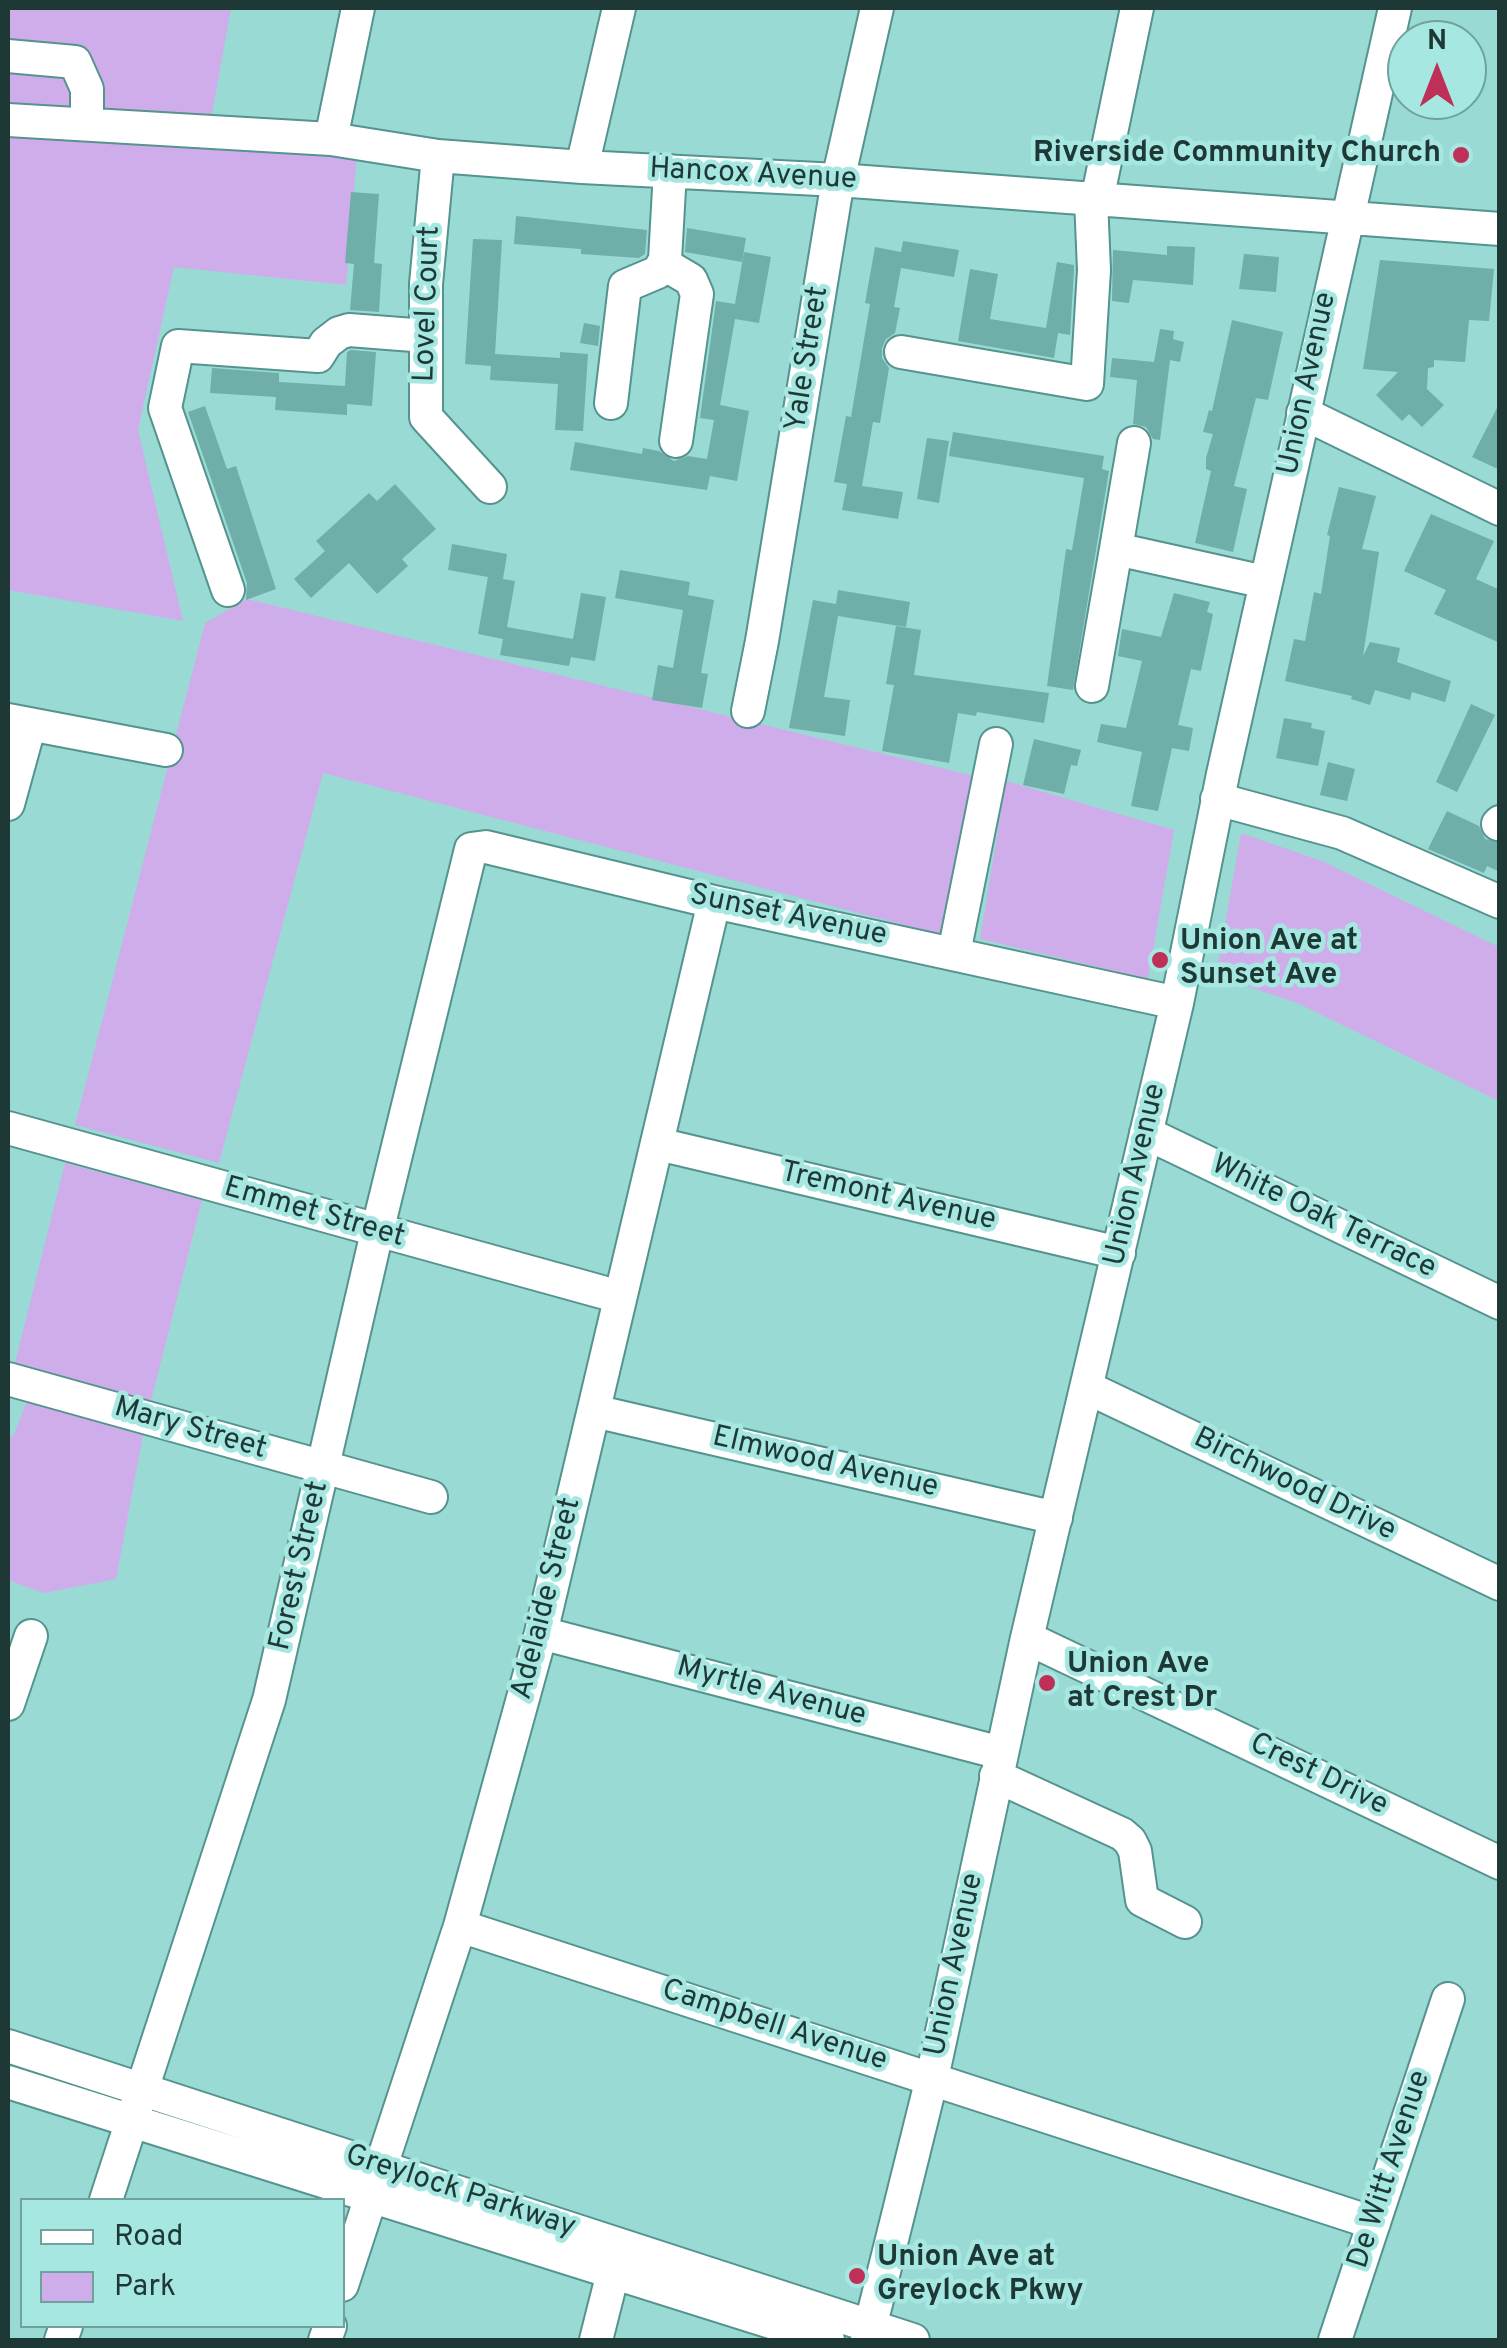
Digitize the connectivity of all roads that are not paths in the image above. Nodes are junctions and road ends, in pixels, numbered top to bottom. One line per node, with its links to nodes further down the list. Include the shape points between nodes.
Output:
1 (358, 8): 9 (street)
2 (619, 8): 11 (street)
3 (877, 8): 13 (street, Yale Street)
4 (1138, 8): 14 (street)
5 (1395, 8): 15 (street, Union Avenue)
6 (8, 56): 8 (street, via 75,62 87,90)
7 (8, 120): 8 (street, Hancox Avenue)
8 (87, 124): 9 (street, Hancox Avenue)
9 (331, 139): 10 (street, Hancox Avenue)
10 (438, 156): 11 (street, Hancox Avenue); 18 (street, Lovel Court)
11 (582, 167): 12 (street, Hancox Avenue)
12 (670, 171): 13 (street, Hancox Avenue); 17 (street)
13 (838, 180): 14 (street, Hancox Avenue); 30 (street, Yale Street)
14 (1094, 199): 15 (street, Hancox Avenue); 19 (street, via 1086,384)
15 (1345, 219): 16 (street, Hancox Avenue); 21 (street, Union Avenue)
16 (1500, 229)
17 (664, 264): 20 (street, via 625,286); 22 (street, via 691,280 697,294)
18 (426, 336): 24 (street, Lovel Court, via 426,417); 28 (street, via 349,330 326,342 318,356 178,346 165,408)
19 (900, 352)
20 (611, 403)
21 (1303, 413): 25 (street); 27 (street, Union Avenue)
22 (676, 442)
23 (1134, 443): 26 (street)
24 (490, 487)
25 (1500, 509)
26 (1116, 549): 27 (street); 29 (street)
27 (1265, 582): 34 (street, Union Avenue)
28 (228, 590)
29 (1092, 686)
30 (748, 711)
31 (19, 722): 33 (street); 35 (street)
32 (996, 744): 39 (street)
33 (166, 750)
34 (1217, 800): 37 (street, via 1342,833); 40 (street, Union Avenue)
35 (8, 804)
36 (714, 902): 38 (street, Sunset Avenue, via 486,847 471,849); 39 (street, Sunset Avenue); 43 (street, Adelaide Street)
37 (1500, 902)
38 (452, 920): 44 (street, Forest Street)
39 (954, 953): 40 (street, Sunset Avenue)
40 (1177, 1004): 42 (street, Union Avenue)
41 (8, 1128): 44 (street, Emmet Street)
42 (1146, 1133): 45 (street, Union Avenue); 47 (street, White Oak Terrace)
43 (658, 1144): 45 (street, Tremont Avenue); 46 (street, Adelaide Street)
44 (377, 1232): 46 (street, Emmet Street); 51 (street, Forest Street)
45 (1119, 1253): 49 (street, Union Avenue)
46 (620, 1298): 50 (street, Adelaide Street)
47 (1500, 1303)
48 (8, 1379): 51 (street, Mary Street)
49 (1088, 1388): 53 (street, Union Avenue); 54 (street, Birchwood Drive)
50 (594, 1411): 53 (street, Elmwood Avenue); 55 (street, Adelaide Street)
51 (324, 1467): 52 (street, Mary Street); 67 (street, Forest Street, via 268,1700)
52 (431, 1497)
53 (1056, 1518): 57 (street, Union Avenue)
54 (1500, 1584)
55 (541, 1634): 59 (street, Myrtle Avenue); 62 (street, Adelaide Street)
56 (31, 1636): 58 (street)
57 (1028, 1638): 59 (street, Union Avenue); 60 (street, Crest Drive)
58 (8, 1704)
59 (999, 1765): 61 (street, Myrtle Avenue, via 1122,1834 1135,1851 1142,1900); 65 (street, Union Avenue)
60 (1500, 1863)
61 (1186, 1922)
62 (460, 1926): 65 (street, Campbell Avenue); 68 (street, Adelaide Street)
63 (1448, 1999): 70 (street, De Witt Avenue)
64 (8, 2046): 67 (street, Greylock Parkway)
65 (932, 2078): 70 (street, Campbell Avenue); 73 (street, Union Avenue)
66 (8, 2082): 67 (street, Greylock Parkway)
67 (137, 2105): 68 (street, Greylock Parkway); 69 (street, Forest Street)
68 (376, 2182): 71 (street, Greylock Parkway); 72 (street, Adelaide Street)
69 (107, 2198)
70 (1374, 2222): 77 (street, De Witt Avenue)
71 (616, 2260): 73 (street, Greylock Parkway); 74 (street); 75 (street, Greylock Parkway)
72 (345, 2276)
73 (869, 2334): 76 (street, Greylock Parkway)
74 (596, 2340)
75 (828, 2340)
76 (913, 2340)
77 (1334, 2340)

